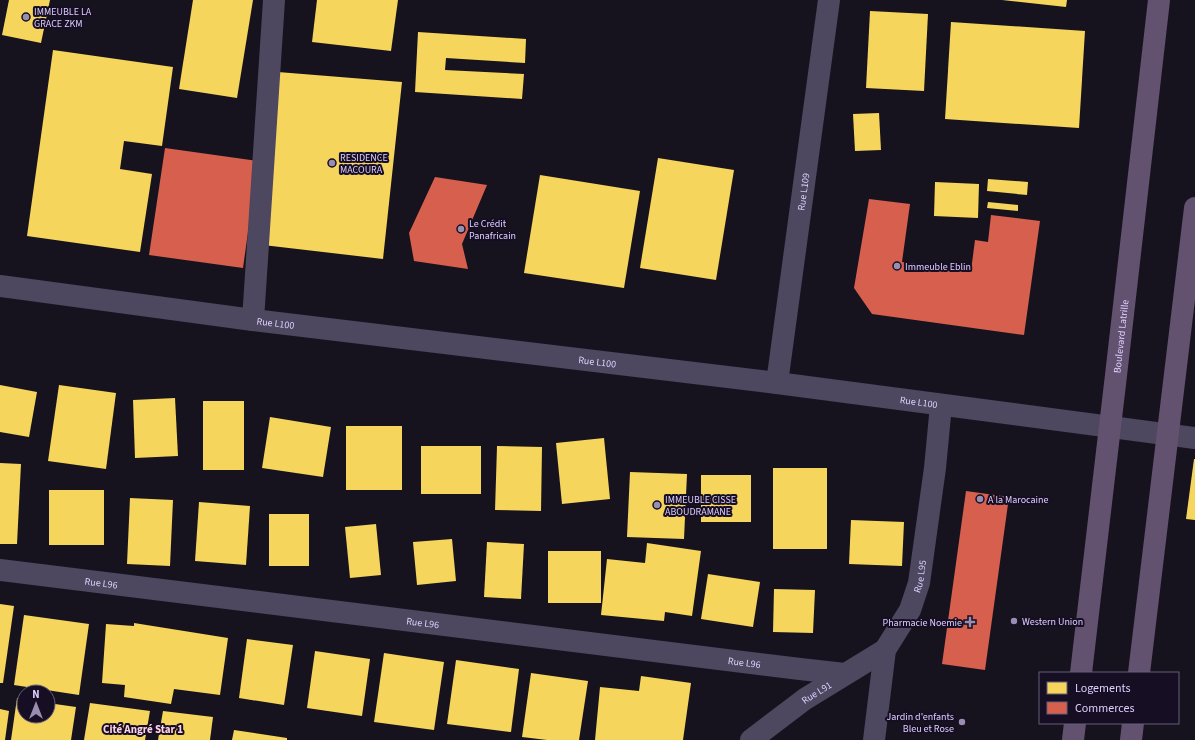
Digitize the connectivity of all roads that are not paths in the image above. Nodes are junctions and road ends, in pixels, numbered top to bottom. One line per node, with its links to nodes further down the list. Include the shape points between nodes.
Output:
1 (274, 0): 6 (street)
2 (828, 0): 7 (street, Rue L109)
3 (1159, 0): 9 (main road, Boulevard Latrille)
4 (1195, 208): 10 (main road)
5 (0, 286): 6 (street, Rue L100)
6 (253, 320): 7 (street, Rue L100)
7 (777, 383): 8 (street, Rue L100)
8 (941, 405): 9 (street, Rue L100); 13 (street, Rue L95, via 919,583 910,610)
9 (1111, 428): 10 (street, Rue L100); 14 (main road, Boulevard Latrille)
10 (1167, 435): 11 (street, Rue L100); 15 (main road)
11 (1195, 438)
12 (0, 570): 16 (street, Rue L96)
13 (885, 650): 16 (street, Rue L91); 20 (street, Rue L95)
14 (1081, 672)
15 (1139, 672)
16 (845, 674): 19 (street, Rue L91, via 805,699)
17 (1075, 724): 21 (main road)
18 (1133, 724): 22 (main road)
19 (751, 740)
20 (874, 740)
21 (1073, 740)
22 (1131, 740)

